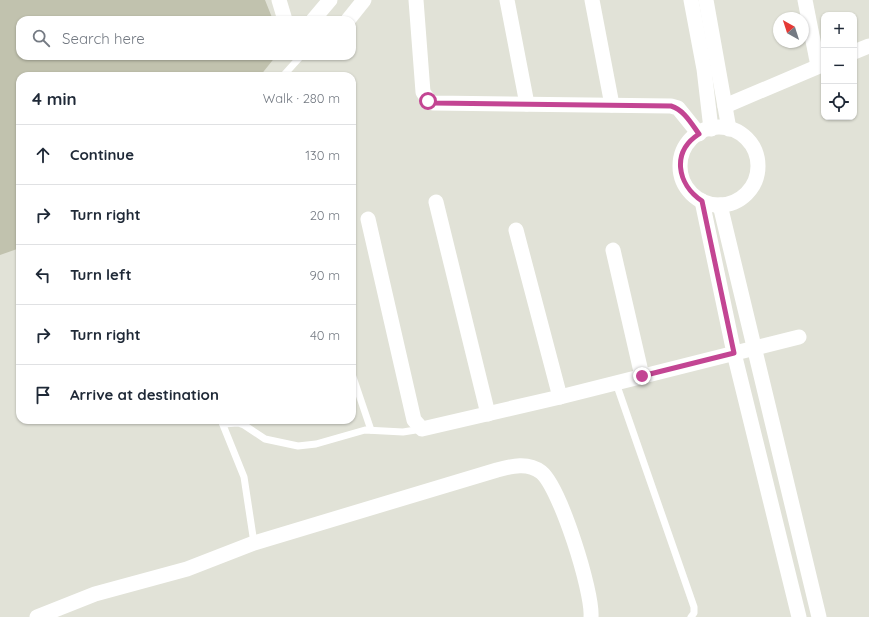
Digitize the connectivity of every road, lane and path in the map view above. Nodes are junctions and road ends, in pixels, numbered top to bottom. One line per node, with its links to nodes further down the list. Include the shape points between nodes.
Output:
1 (278, 0): 10 (street)
2 (330, 0): 11 (street)
3 (364, 0): 12 (street)
4 (416, 0): 18 (street, via 424,92 428,101)
5 (507, 0): 18 (street)
6 (592, 0): 19 (street)
7 (690, 0): 22 (street, via 704,69)
8 (706, 0): 20 (street)
9 (805, 0): 16 (street)
10 (283, 16)
11 (316, 16)
12 (351, 16)
13 (869, 46): 14 (street)
14 (857, 51)
15 (297, 60): 17 (lane)
16 (821, 65): 20 (street)
17 (287, 72)
18 (527, 104): 19 (street)
19 (612, 105): 22 (street, via 671,106 678,108)
20 (725, 106): 21 (street)
21 (729, 129): 22 (street); 25 (street, via 741,134 750,142 756,152 757,175 753,186 745,195 736,202)
22 (705, 131): 23 (street, via 686,147 681,159 681,172 688,189)
23 (702, 201): 25 (street); 31 (street)
24 (436, 202): 36 (street)
25 (720, 205): 30 (street)
26 (368, 219): 39 (street, via 414,420)
27 (516, 230): 35 (street)
28 (613, 250): 32 (street)
29 (799, 337): 30 (street)
30 (754, 349): 31 (street); 46 (street)
31 (734, 353): 32 (street); 45 (street)
32 (642, 376): 33 (street)
33 (616, 383): 35 (street); 44 (lane, via 694,607)
34 (356, 386): 40 (lane)
35 (560, 397): 36 (street)
36 (488, 414): 39 (street)
37 (223, 424): 41 (lane, via 244,477)
38 (241, 424): 40 (lane, via 265,439 298,446)
39 (422, 429): 40 (lane, via 403,432)
40 (371, 430)
41 (254, 543): 42 (street, via 187,569 95,594); 43 (street, via 497,470 527,465 542,473 560,501 588,590)
42 (37, 617)
43 (591, 617)
44 (691, 617)
45 (799, 617)
46 (819, 617)

